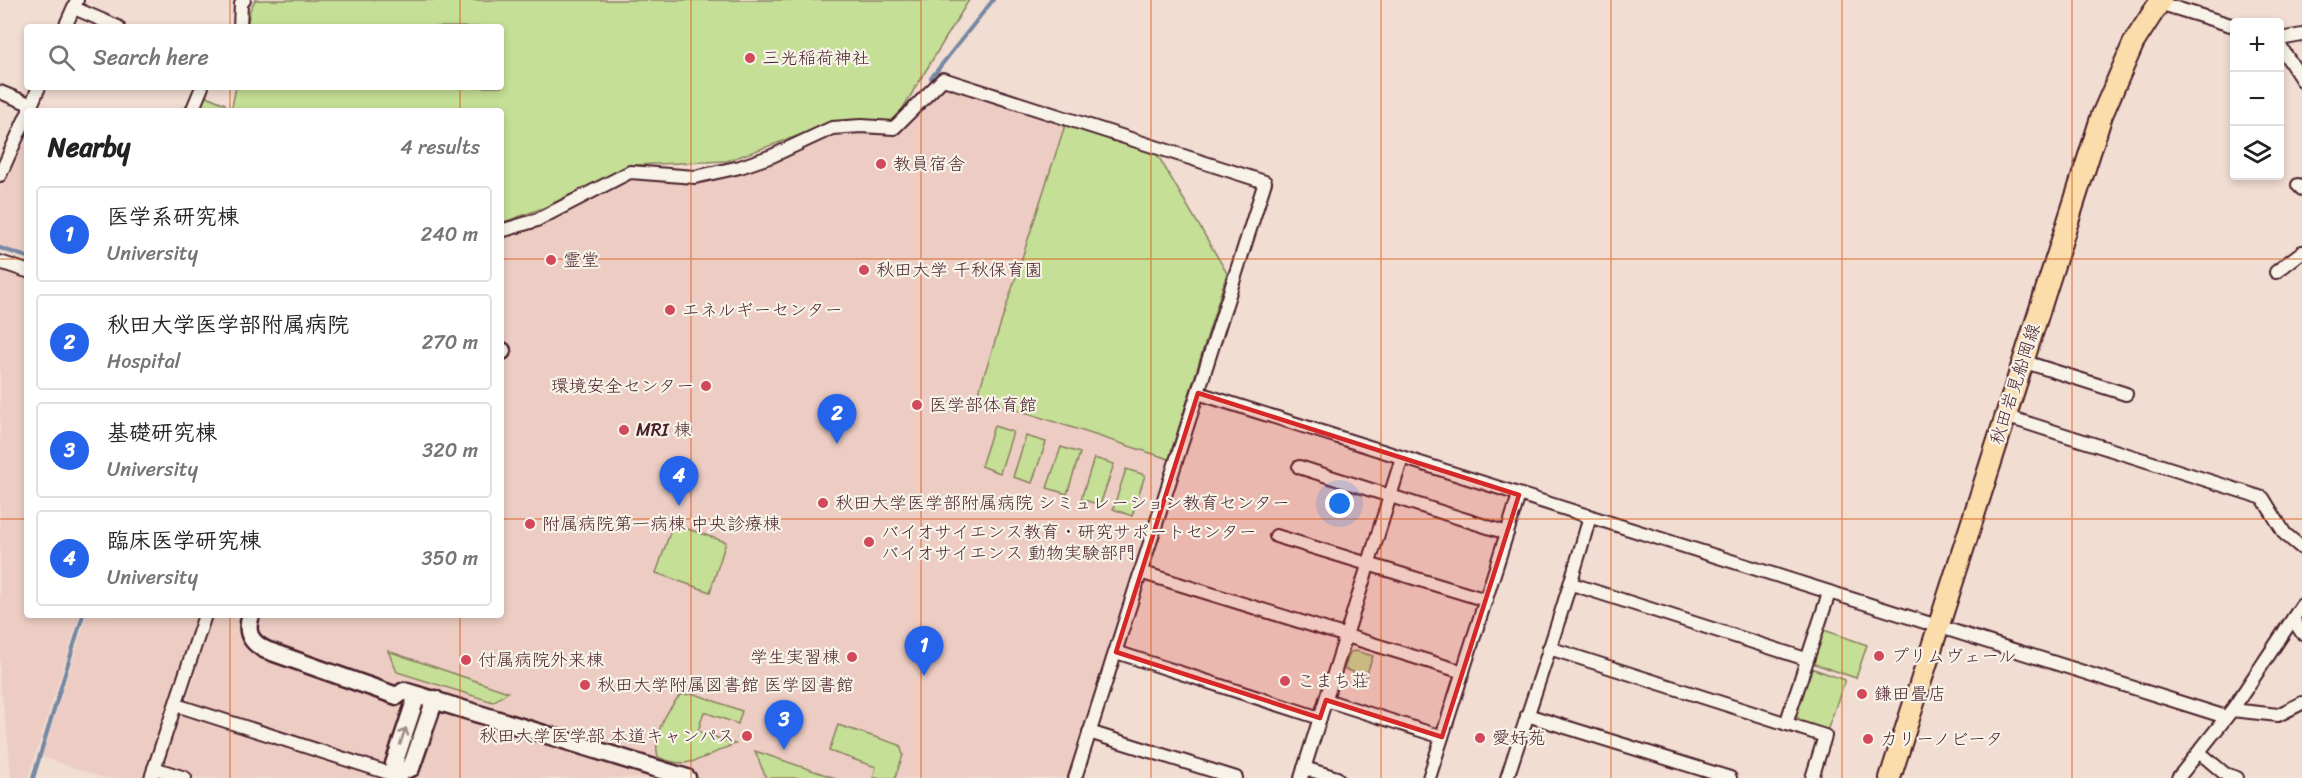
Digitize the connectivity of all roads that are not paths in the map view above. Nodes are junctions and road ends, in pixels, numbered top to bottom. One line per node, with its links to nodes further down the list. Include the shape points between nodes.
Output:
1 (244, 0): 6 (street, via 240,4)
2 (2160, 2): 7 (street); 25 (main road, 秋田岩見船岡線, via 2134,42 2102,115)
3 (75, 4): 4 (street); 5 (street)
4 (67, 24)
5 (112, 24)
6 (240, 24)
7 (2230, 24)
8 (2302, 35): 9 (street)
9 (2284, 38)
10 (2284, 52): 11 (street)
11 (2302, 80)
12 (38, 90): 16 (street)
13 (201, 90): 17 (street)
14 (0, 92): 15 (street)
15 (26, 108)
16 (30, 108)
17 (193, 108)
18 (24, 121): 19 (street)
19 (0, 175)
20 (504, 230): 26 (street, via 537,220 630,172 695,177 772,156 832,128 894,128 944,79 1264,182)
21 (2302, 252): 24 (street)
22 (0, 262): 23 (street)
23 (24, 270)
24 (2276, 273)
25 (2022, 361): 27 (street); 28 (main road, 秋田岩見船岡線)
26 (1198, 393): 29 (street); 38 (street)
27 (2126, 394)
28 (2005, 416): 36 (street, via 2263,498 2285,534); 46 (main road, 秋田岩見船岡線)
29 (1402, 458): 31 (street); 32 (street)
30 (1299, 467): 32 (street)
31 (1519, 495): 33 (street); 34 (street)
32 (1390, 497): 34 (street); 37 (street)
33 (1590, 516): 39 (street); 40 (street)
34 (1507, 533): 41 (street)
35 (1276, 536): 37 (street)
36 (2302, 548)
37 (1369, 564): 41 (street); 48 (street)
38 (1140, 572): 48 (street); 50 (street)
39 (1572, 584): 49 (street); 51 (street)
40 (1829, 593): 46 (street); 51 (street)
41 (1486, 600): 52 (street)
42 (2302, 605): 45 (street)
43 (204, 618): 57 (street)
44 (250, 618): 53 (street, via 249,637 257,646 397,696 404,691)
45 (2293, 619): 47 (street); 58 (street)
46 (1937, 627): 58 (street); 77 (main road, 秋田岩見船岡線)
47 (2302, 633)
48 (1346, 637): 52 (street); 55 (street)
49 (1549, 648): 59 (street); 61 (street)
50 (1116, 652): 60 (street); 62 (street)
51 (1806, 659): 61 (street)
52 (1463, 672): 63 (street)
53 (417, 694): 54 (street); 67 (street, one-way to 53, via 394,764)
54 (435, 699): 67 (street, via 411,768); 69 (street)
55 (1326, 700): 60 (street); 63 (street)
56 (2302, 703): 58 (street, via 2278,715)
57 (176, 705): 65 (street); 67 (street)
58 (2229, 713): 64 (street)
59 (1527, 715): 74 (street); 75 (street)
60 (1320, 718): 66 (street)
61 (1786, 724): 76 (street, via 1825,736)
62 (1089, 732): 70 (street); 71 (street)
63 (1442, 737): 73 (street)
64 (2199, 752): 78 (street); 79 (street, via 2225,774)
65 (153, 773): 68 (street)
66 (1302, 773): 72 (street)
67 (399, 776)
68 (184, 778)
69 (687, 778)
70 (1075, 778)
71 (1236, 778)
72 (1337, 778)
73 (1429, 778)
74 (1507, 778)
75 (1730, 778)
76 (1812, 778)
77 (1890, 778)
78 (2178, 778)
79 (2237, 778)

